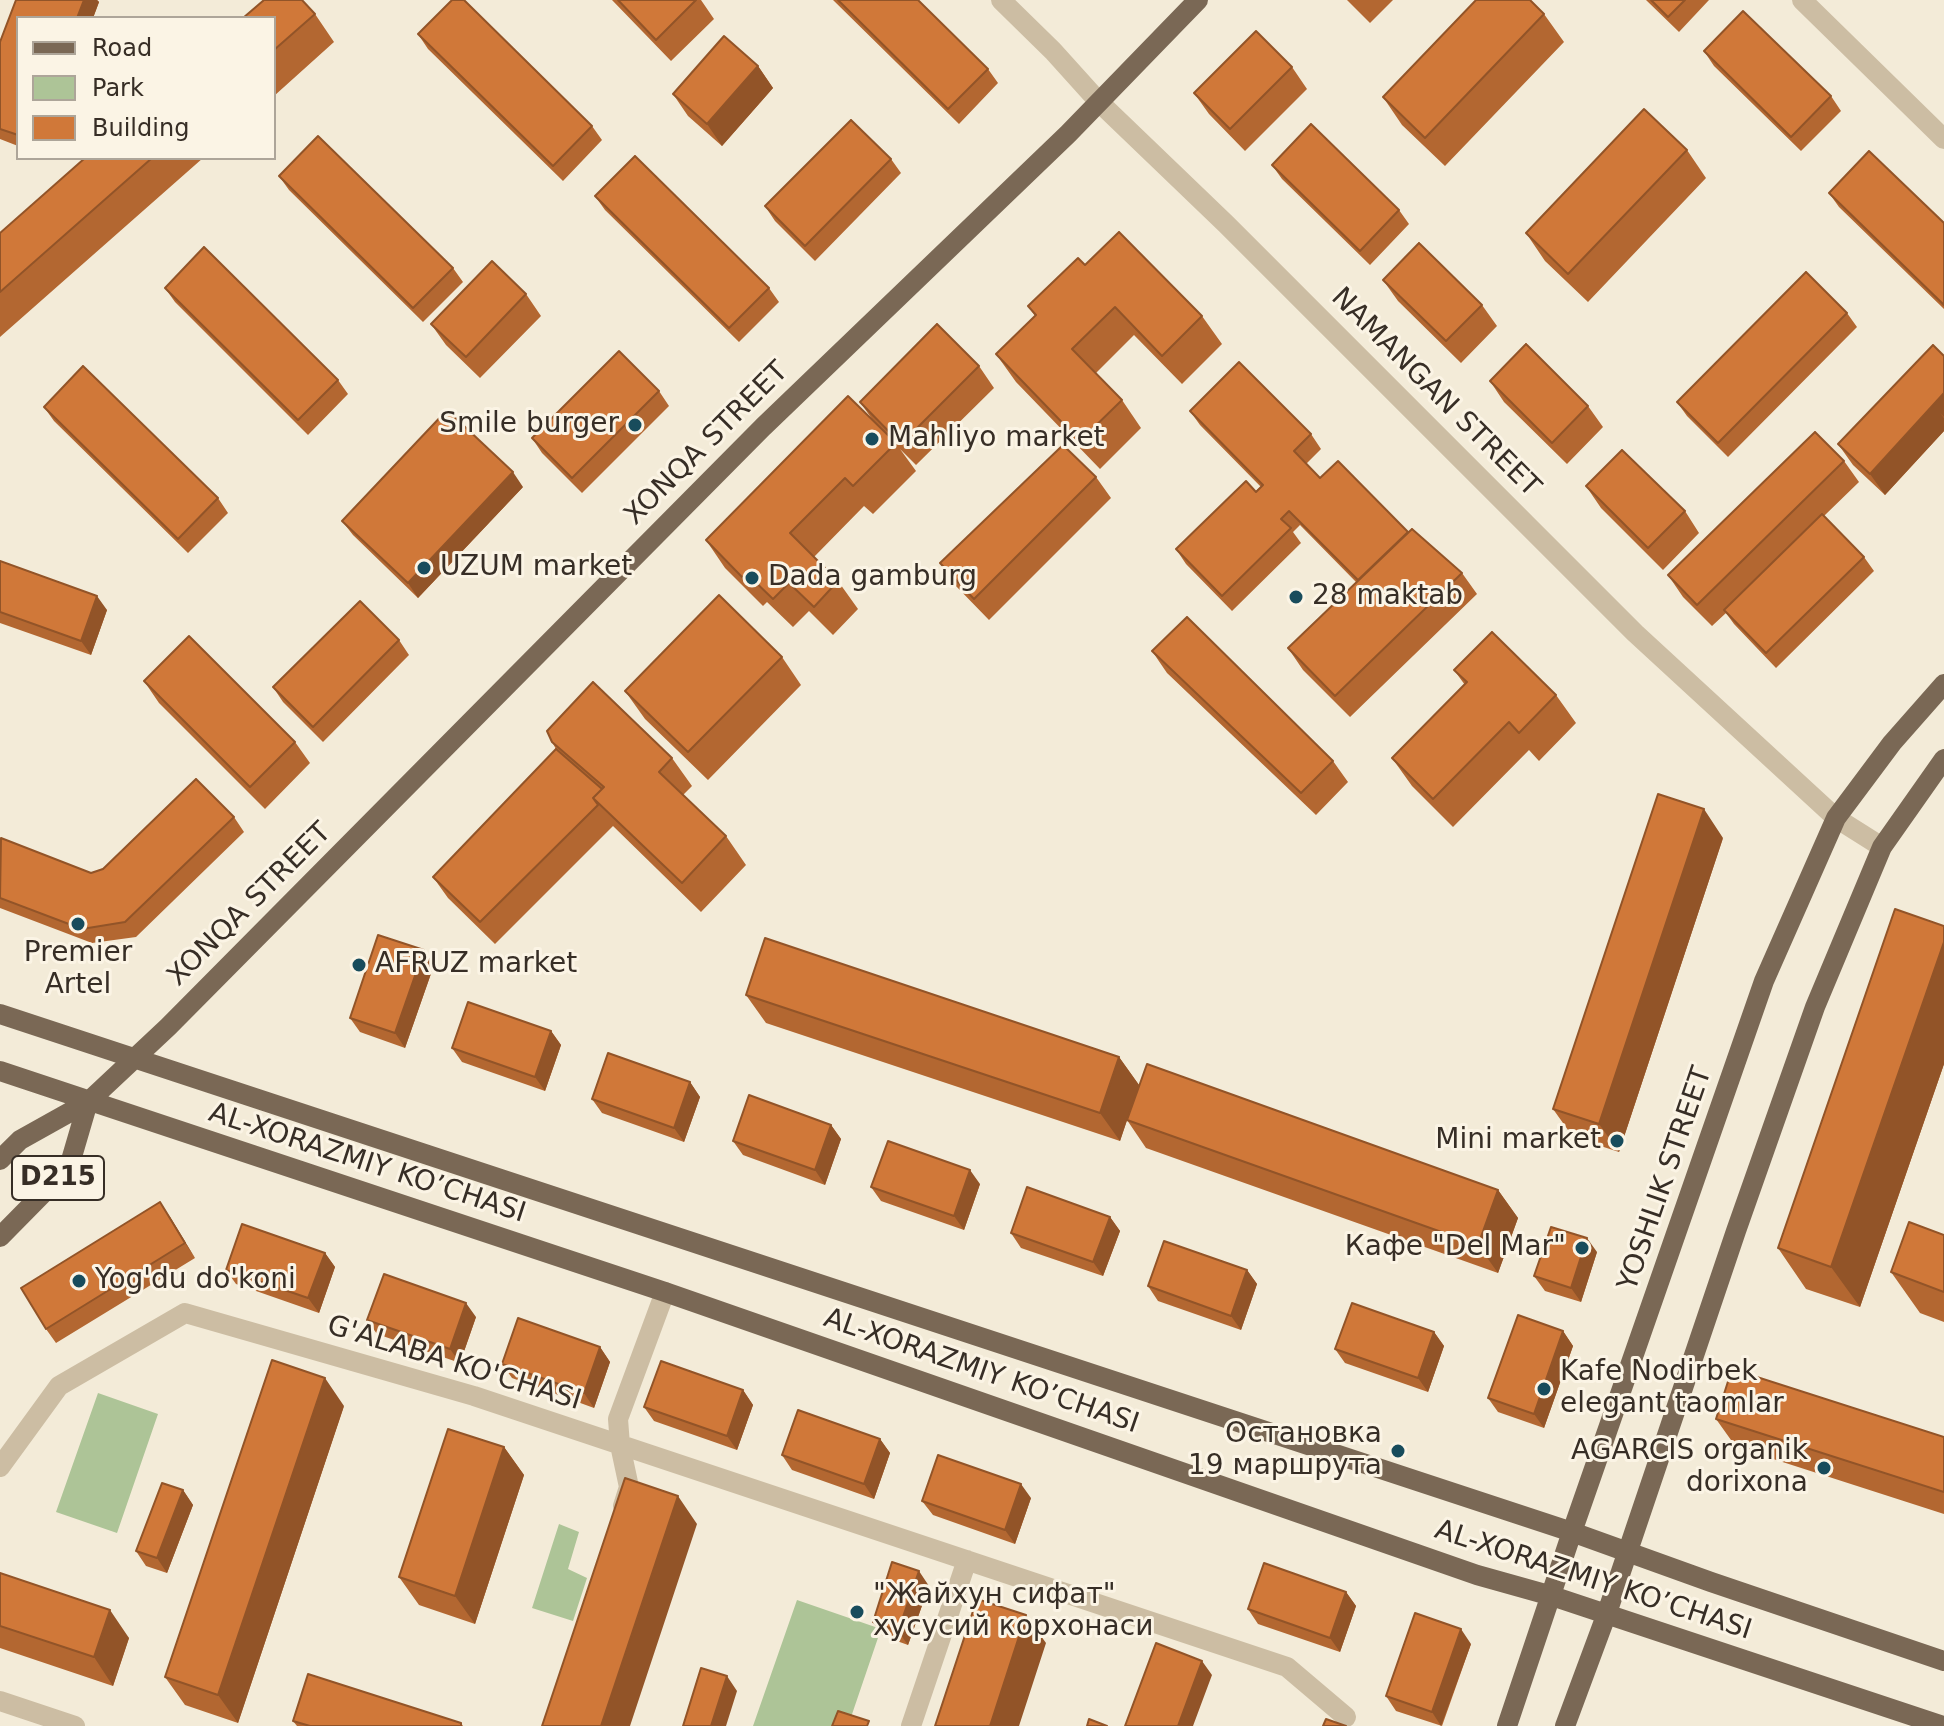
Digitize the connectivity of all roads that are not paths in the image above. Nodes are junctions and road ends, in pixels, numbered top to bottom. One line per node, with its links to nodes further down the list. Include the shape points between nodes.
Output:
1 (1001, 0): 4 (street, NAMANGAN STREET)
2 (1198, 0): 4 (main road, XONQA STREET)
3 (1802, 0): 5 (street)
4 (1099, 102): 8 (street, NAMANGAN STREET, via 1635,633); 11 (main road, XONQA STREET, via 763,427)
5 (1944, 139)
6 (1944, 684): 8 (main road, YOSHLIK STREET)
7 (1944, 759): 9 (main road)
8 (1836, 818): 9 (street, NAMANGAN STREET); 20 (main road, YOSHLIK STREET, via 1764,981)
9 (1882, 847): 21 (main road, via 1815,1007)
10 (0, 1014): 11 (main road, AL-XORAZMIY KO’CHASI)
11 (135, 1059): 13 (main road, XONQA STREET); 20 (main road, AL-XORAZMIY KO’CHASI)
12 (0, 1071): 13 (main road, AL-XORAZMIY KO’CHASI)
13 (88, 1102): 14 (main road, D215, via 20,1140); 15 (main road, D215, via 69,1167); 16 (main road, AL-XORAZMIY KO’CHASI)
14 (0, 1160)
15 (0, 1237)
16 (665, 1292): 17 (street, G'ALABA KO'CHASI, via 618,1419); 23 (main road, AL-XORAZMIY KO’CHASI, via 1477,1575)
17 (620, 1445): 18 (street, G'ALABA KO'CHASI, via 474,1396 185,1313 59,1386); 19 (street, G'ALABA KO'CHASI, via 629,1487); 22 (street, G'ALABA KO'CHASI)
18 (0, 1467)
19 (614, 1532)
20 (1572, 1532): 21 (main road, AL-XORAZMIY KO’CHASI); 23 (main road, YOSHLIK STREET)
21 (1626, 1552): 24 (main road); 25 (main road, AL-XORAZMIY KO’CHASI)
22 (967, 1560): 27 (street, G'ALABA KO'CHASI, via 1287,1667); 29 (street)
23 (1552, 1596): 24 (main road, AL-XORAZMIY KO’CHASI); 30 (main road, YOSHLIK STREET)
24 (1607, 1613): 31 (main road); 32 (main road, AL-XORAZMIY KO’CHASI)
25 (1944, 1661)
26 (0, 1701): 28 (street)
27 (1346, 1717)
28 (75, 1726)
29 (911, 1726)
30 (1507, 1726)
31 (1565, 1726)
32 (1943, 1726)

